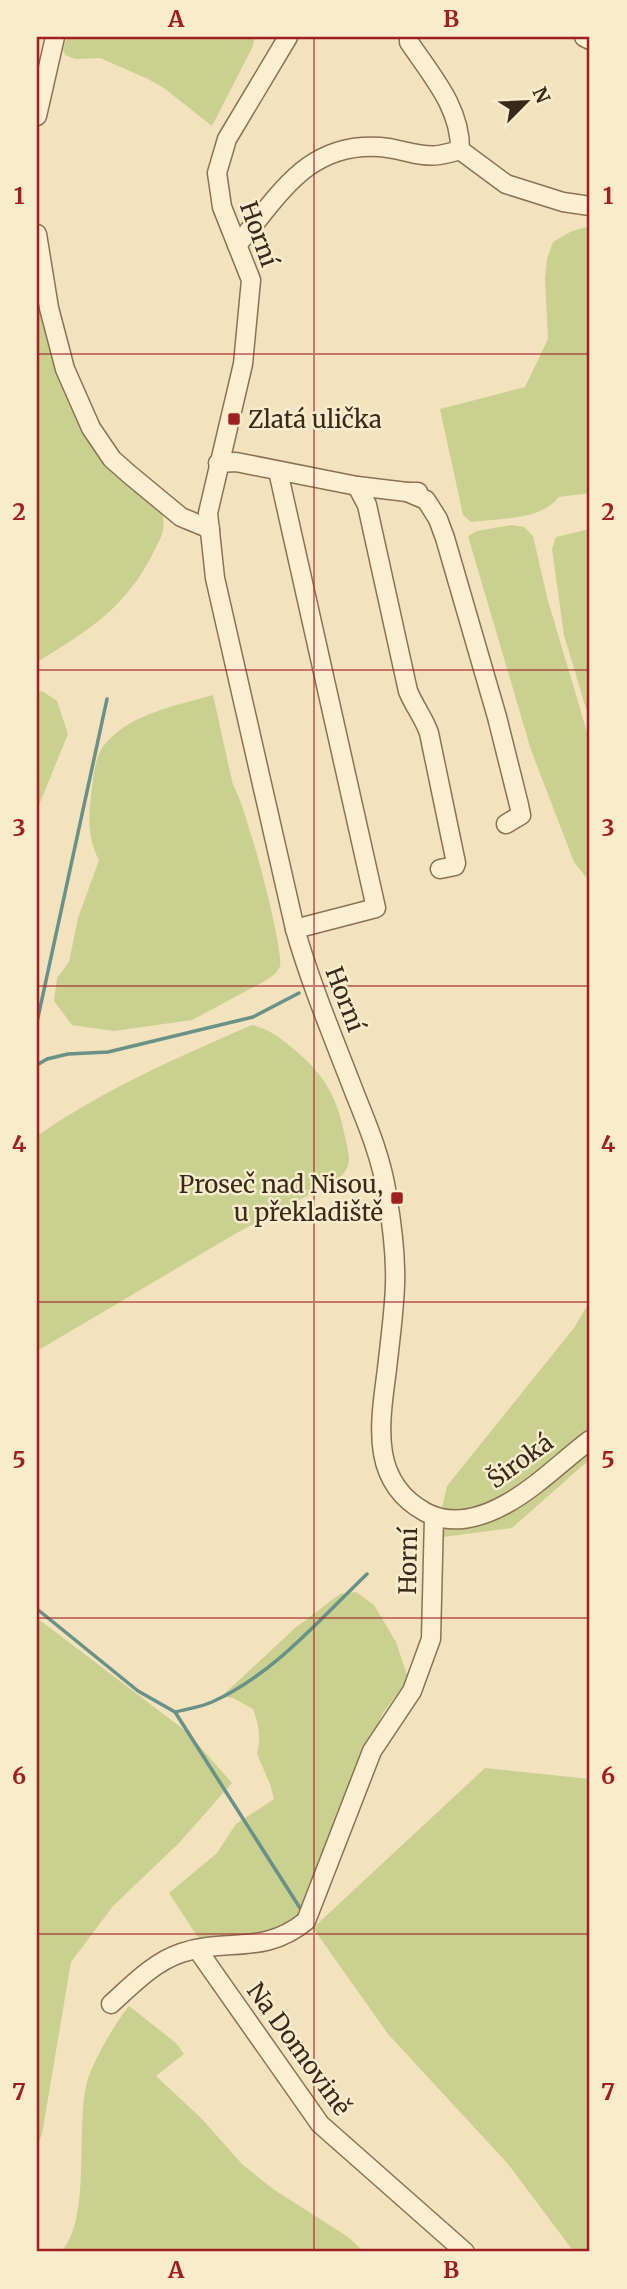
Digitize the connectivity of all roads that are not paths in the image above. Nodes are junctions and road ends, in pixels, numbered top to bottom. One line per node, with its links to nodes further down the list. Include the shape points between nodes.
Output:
1 (55, 37): 6 (street)
2 (288, 37): 10 (street, Horní, via 228,139 217,173 222,206)
3 (409, 37): 7 (street, via 450,103 460,133)
4 (584, 37): 5 (street)
5 (590, 40)
6 (37, 116)
7 (460, 150): 8 (street, via 506,184); 10 (street, via 437,156 352,146 320,157 300,172)
8 (590, 206)
9 (37, 234): 16 (street, via 65,369 92,428 112,459 129,474 181,517)
10 (237, 245): 11 (street, Horní, via 251,280 243,364)
11 (218, 463): 12 (street); 16 (street, Horní, via 208,513)
12 (278, 471): 13 (street); 19 (street, via 376,908)
13 (357, 486): 14 (street); 18 (street, via 367,505 408,691 432,746 456,863)
14 (407, 492): 15 (street); 17 (street, via 426,500 445,538 497,717)
15 (436, 494)
16 (210, 529): 19 (street, Horní, via 215,578)
17 (517, 820)
18 (440, 869)
19 (295, 929): 21 (street, Horní, via 370,1132 387,1191 395,1282 381,1416 384,1461 401,1493)
20 (590, 1440): 21 (street, Široká, via 505,1505 464,1519)
21 (434, 1517): 22 (street, Horní, via 431,1639 412,1691 372,1751 306,1921 292,1932 261,1943)
22 (197, 1948): 23 (street, Horní, via 162,1962); 24 (street, Na Domovině, via 320,2124)
23 (111, 2004)
24 (465, 2252)

